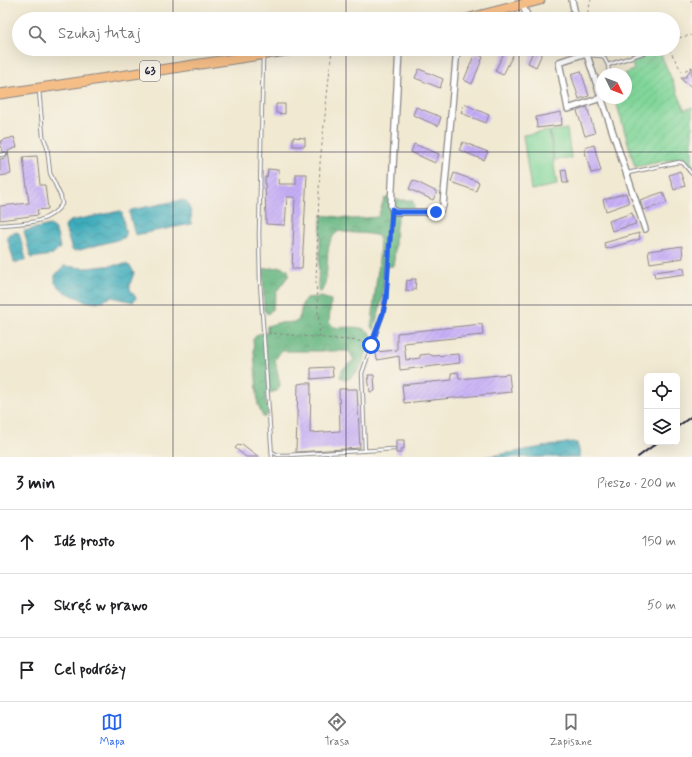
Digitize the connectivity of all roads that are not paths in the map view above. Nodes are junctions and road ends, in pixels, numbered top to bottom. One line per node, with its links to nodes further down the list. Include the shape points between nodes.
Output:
1 (540, 0): 3 (main road)
2 (572, 0): 6 (street)
3 (522, 5): 4 (main road); 5 (street)
4 (494, 12)
5 (526, 12)
6 (574, 12)
7 (256, 56): 19 (main road, 63)
8 (263, 56): 32 (lane, via 259,234)
9 (399, 56): 27 (street)
10 (456, 56): 27 (street, via 443,206 436,212 396,212)
11 (577, 56): 21 (street, via 559,62 568,109)
12 (587, 56): 17 (street)
13 (603, 56): 15 (lane)
14 (634, 56): 15 (lane)
15 (608, 65): 16 (lane)
16 (608, 68)
17 (595, 81): 18 (street)
18 (596, 84)
19 (38, 88): 20 (main road, 63); 28 (lane, via 50,173 62,204 51,216 39,221)
20 (0, 94)
21 (596, 100)
22 (603, 104): 25 (street)
23 (5, 154): 24 (lane)
24 (0, 155)
25 (627, 173): 26 (lane, via 679,162); 29 (street)
26 (692, 174)
27 (392, 209): 31 (lane, via 386,299 362,373)
28 (0, 225)
29 (645, 229)
30 (394, 449): 31 (lane)
31 (365, 451): 32 (lane, via 287,455)
32 (272, 452): 33 (lane)
33 (272, 457)

